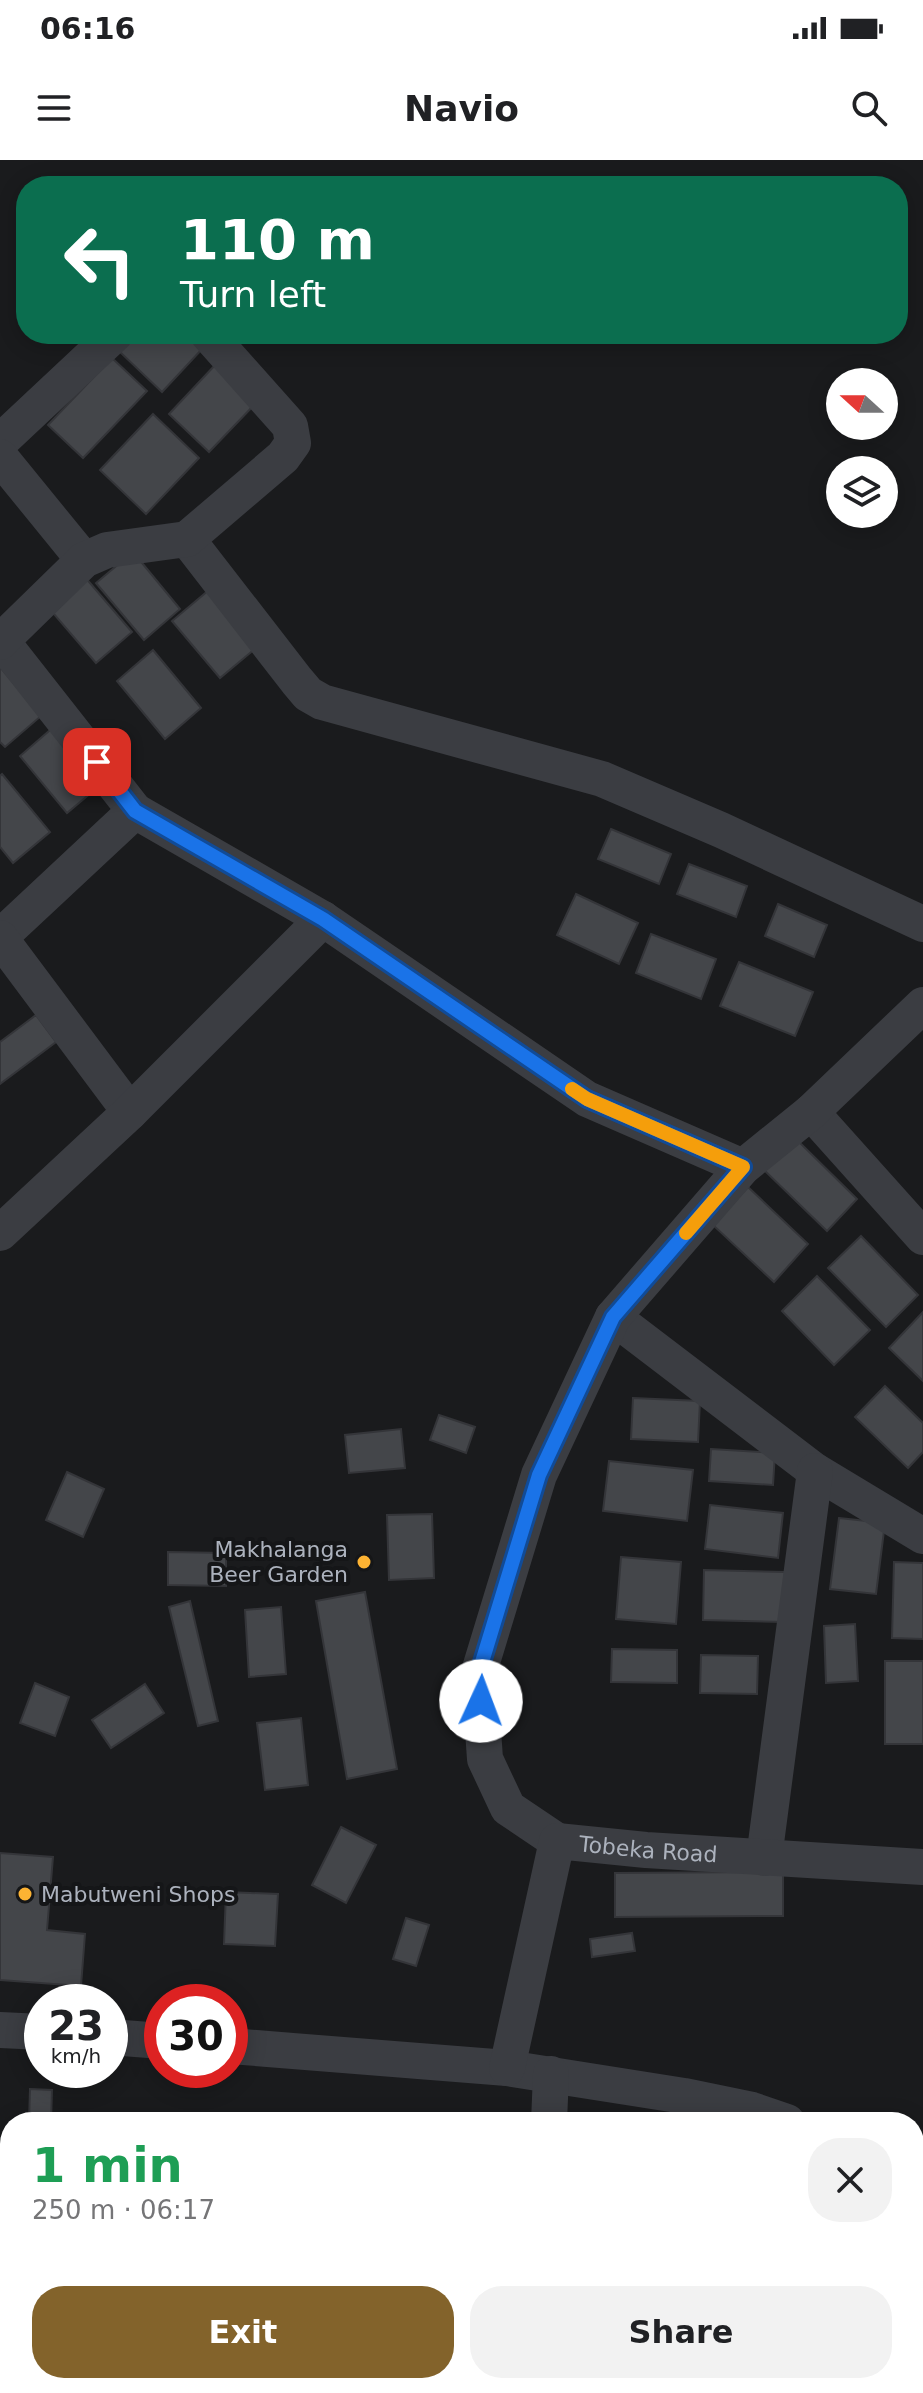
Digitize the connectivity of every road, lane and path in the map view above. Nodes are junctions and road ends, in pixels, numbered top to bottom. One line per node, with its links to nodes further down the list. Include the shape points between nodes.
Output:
1 (104, 344): 3 (street)
2 (217, 344): 5 (street, via 290,426 293,443)
3 (0, 442)
4 (0, 457): 6 (street)
5 (187, 539): 6 (street, via 107,550); 10 (street, via 297,681 322,702 602,779)
6 (84, 560): 7 (street)
7 (1, 641): 8 (street)
8 (135, 811): 9 (street); 11 (street)
9 (323, 919): 13 (street); 15 (street, via 587,1099)
10 (923, 924)
11 (0, 938): 13 (street)
12 (923, 1005): 14 (street)
13 (130, 1112): 17 (street)
14 (811, 1112): 15 (street); 16 (street)
15 (743, 1167): 19 (street)
16 (909, 1202): 18 (street)
17 (0, 1233)
18 (923, 1237)
19 (613, 1317): 20 (street); 22 (street, via 539,1475 479,1672 485,1759 508,1808)
20 (815, 1471): 21 (street); 23 (street)
21 (923, 1536)
22 (557, 1841): 23 (street, Tobeka Road); 28 (street, Tobeka Road)
23 (764, 1858): 24 (street, Tobeka Road)
24 (923, 1867)
25 (0, 2030): 26 (street)
26 (24, 2031)
27 (248, 2047): 28 (street)
28 (507, 2068): 29 (street)
29 (551, 2074): 30 (street); 31 (street)
30 (549, 2112)
31 (758, 2112)

